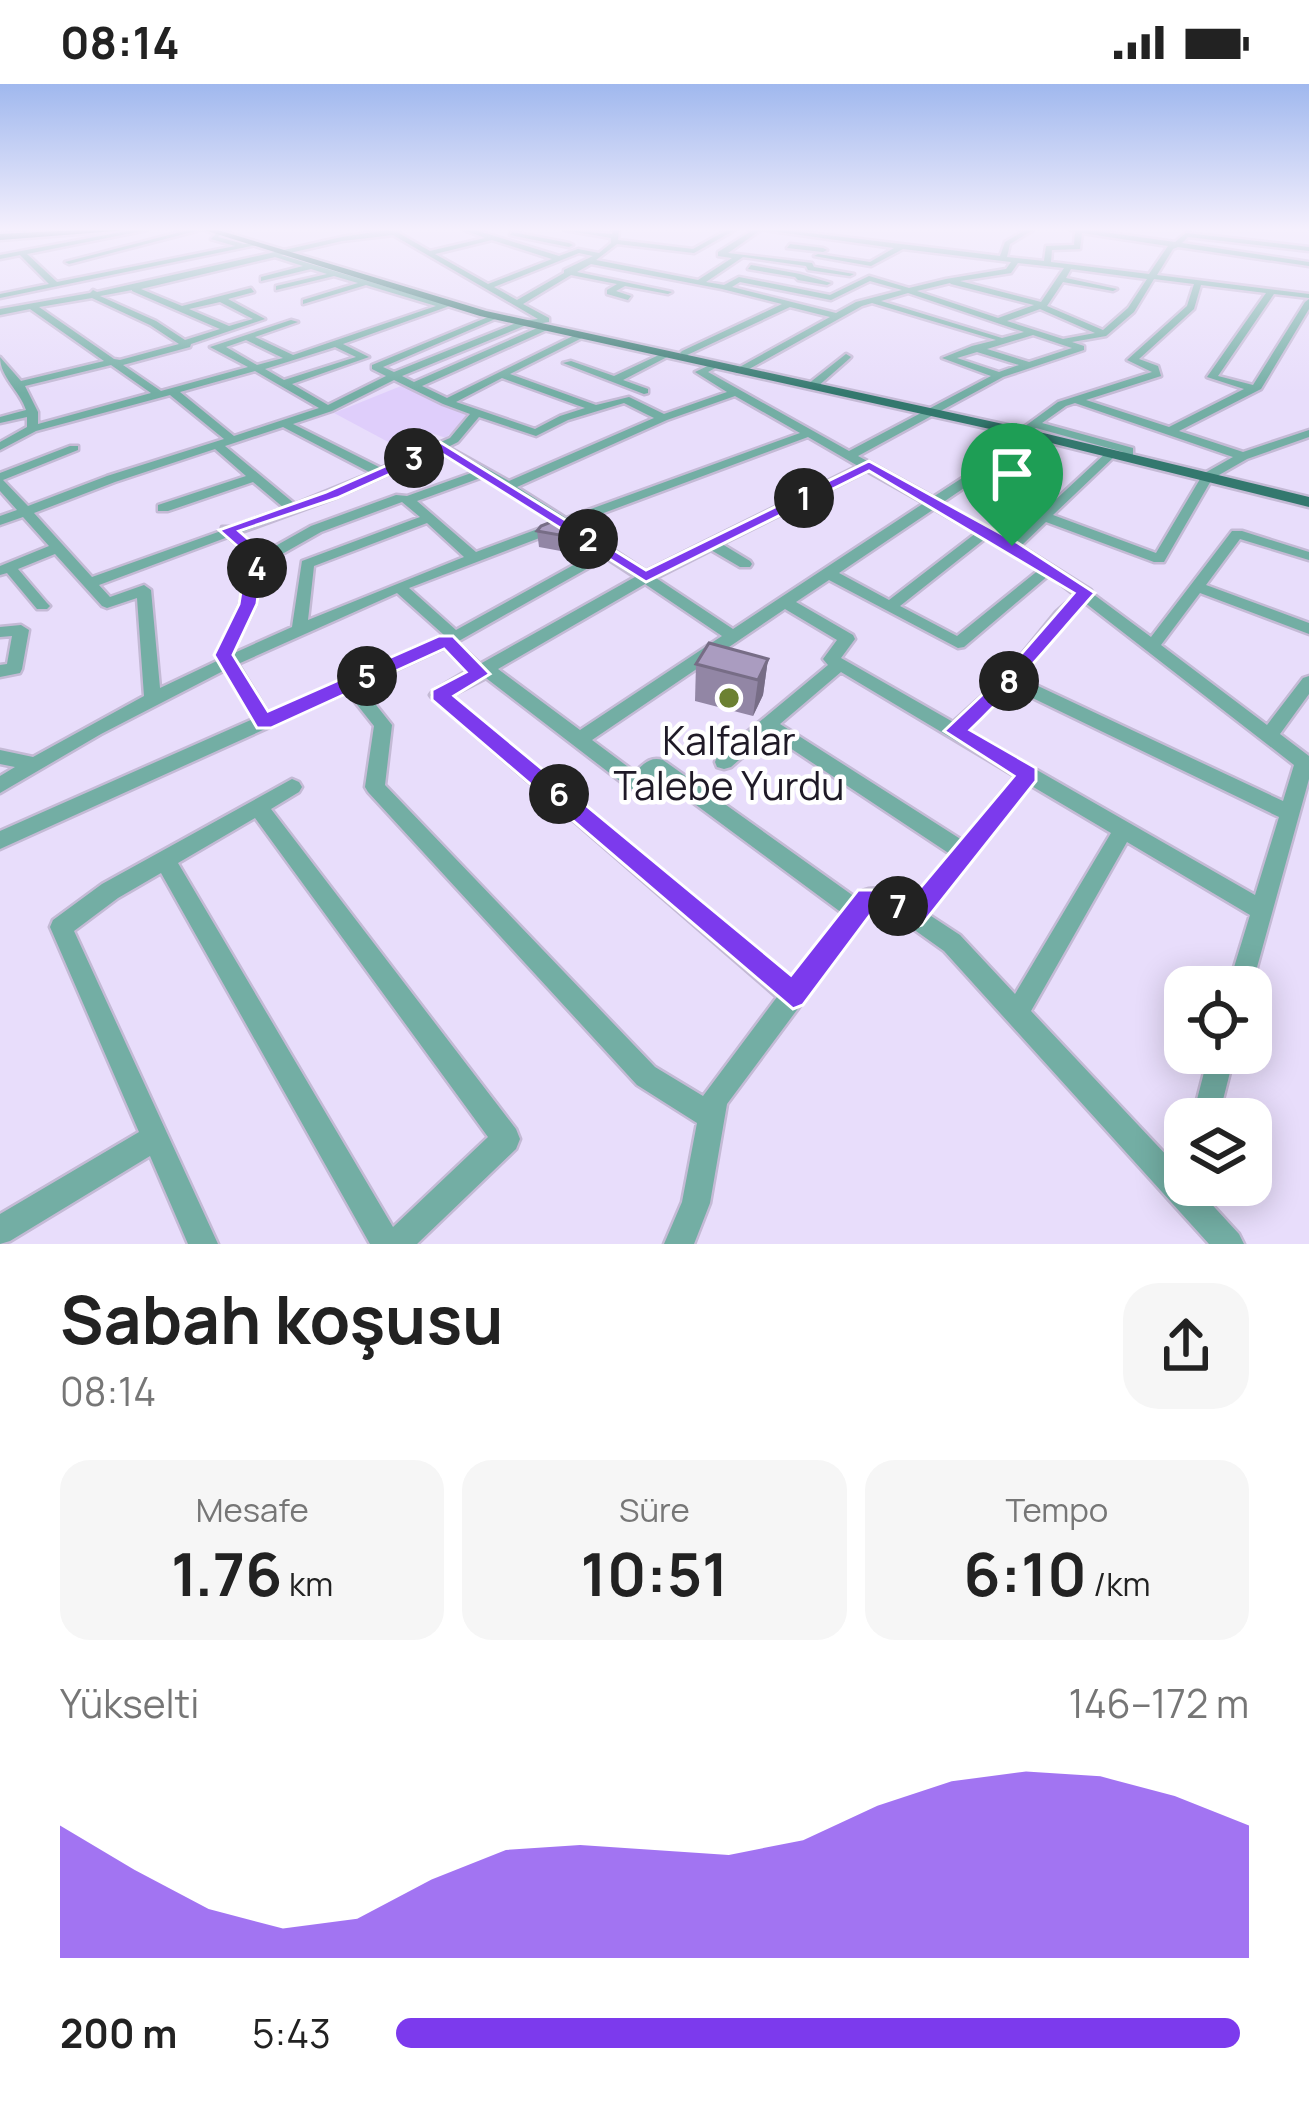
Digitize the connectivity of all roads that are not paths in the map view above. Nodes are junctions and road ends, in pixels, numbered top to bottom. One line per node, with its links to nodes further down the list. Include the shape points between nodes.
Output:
1 (70, 284): 24 (street)
2 (87, 284): 34 (street)
3 (148, 284): 26 (street)
4 (295, 284): 27 (street)
5 (363, 284): 40 (street)
6 (371, 284): 44 (main road)
7 (481, 284): 25 (street)
8 (493, 284): 25 (street)
9 (554, 284): 49 (street)
10 (622, 284): 36 (street, via 610,292)
11 (630, 284): 32 (street)
12 (709, 284): 28 (street)
13 (731, 284): 28 (street)
14 (764, 284): 15 (street, via 831,298)
15 (857, 284)
16 (891, 284): 29 (street)
17 (929, 284): 29 (street)
18 (963, 284): 42 (street)
19 (1058, 284): 42 (street)
20 (1085, 284): 30 (street)
21 (1149, 284): 55 (street)
22 (1201, 284): 89 (street, via 1191,307 1132,361 1157,374)
23 (1226, 284): 33 (street)
24 (56, 286): 35 (street)
25 (486, 287): 49 (street)
26 (131, 288): 34 (street); 45 (street)
27 (279, 288)
28 (725, 288): 41 (street)
29 (908, 289): 39 (street); 50 (street)
30 (1113, 289)
31 (251, 290): 37 (street)
32 (668, 292)
33 (1271, 292): 38 (street); 56 (street)
34 (94, 294): 43 (street); 63 (street)
35 (0, 296)
36 (628, 298)
37 (221, 299): 45 (street); 53 (street, via 261,320)
38 (1309, 299): 61 (street)
39 (872, 300): 48 (street); 59 (street)
40 (306, 302)
41 (788, 305): 48 (street); 70 (street)
42 (1042, 305): 50 (street); 55 (street)
43 (31, 306): 46 (street); 72 (street)
44 (448, 306): 47 (main road); 64 (street)
45 (184, 308): 53 (street)
46 (0, 312)
47 (496, 315): 49 (main road); 79 (street, via 375,367)
48 (834, 315): 76 (street)
49 (520, 317): 52 (main road); 52 (street); 79 (street)
50 (1000, 320): 54 (street)
51 (294, 322): 58 (street)
52 (544, 323): 57 (main road); 65 (main road); 84 (street)
53 (228, 329): 63 (street)
54 (1036, 331): 59 (street); 60 (street)
55 (1103, 333): 60 (street)
56 (1246, 333): 61 (street); 86 (street, via 1212,377)
57 (579, 336): 65 (main road); 77 (street)
58 (247, 337): 69 (street); 75 (street, via 214,348)
59 (1002, 340): 66 (street)
60 (1066, 340): 74 (street, via 1081,348)
61 (1287, 340): 62 (street); 86 (street)
62 (1309, 342)
63 (185, 343): 72 (street)
64 (334, 343): 69 (street); 83 (street, via 364,357)
65 (628, 346): 67 (main road)
66 (974, 348): 74 (street); 78 (street, via 947,358)
67 (664, 356): 70 (main road); 76 (main road); 80 (street)
68 (846, 357): 85 (street)
69 (292, 358): 75 (street)
70 (685, 359): 76 (main road)
71 (0, 360): 81 (street)
72 (117, 362): 81 (street); 88 (street)
73 (568, 363): 80 (street)
74 (1030, 366): 78 (street)
75 (257, 368): 83 (street); 88 (street)
76 (722, 374): 85 (main road); 96 (street); 103 (street)
77 (502, 375): 90 (street); 91 (street)
78 (999, 375): 95 (street)
79 (395, 377): 84 (street); 92 (street)
80 (616, 379): 87 (street)
81 (16, 382): 82 (street); 93 (street)
82 (0, 383)
83 (285, 383): 92 (street)
84 (412, 386): 90 (street)
85 (812, 386): 95 (main road)
86 (1251, 388): 101 (street)
87 (644, 391)
88 (165, 392): 99 (street); 104 (street)
89 (1076, 400): 100 (street); 101 (street)
90 (447, 402): 94 (street)
91 (595, 408): 94 (street, via 536,433); 96 (street, via 625,399)
92 (328, 409): 98 (street)
93 (33, 412): 97 (street); 99 (street)
94 (477, 412): 105 (street)
95 (932, 412): 100 (main road); 111 (street)
96 (663, 418): 117 (street)
97 (0, 419)
98 (283, 423): 104 (street); 113 (street)
99 (32, 429): 106 (street)
100 (1030, 430): 108 (main road); 110 (street, via 1130,450); 119 (street)
101 (1172, 430): 109 (street)
102 (1309, 433): 109 (street)
103 (807, 434): 111 (street); 127 (street)
104 (224, 442): 115 (street); 123 (street)
105 (440, 446): 112 (street); 113 (street)
106 (0, 447)
107 (74, 448): 116 (street)
108 (1111, 454): 110 (main road); 124 (street)
109 (1243, 456): 114 (street)
110 (1129, 458): 114 (main road)
111 (860, 460): 119 (street); 130 (street)
112 (484, 472): 117 (street); 118 (street)
113 (381, 473): 122 (street)
114 (1207, 477): 120 (main road); 124 (street, via 1159,559)
115 (252, 478): 121 (street); 122 (street)
116 (0, 480): 123 (street)
117 (508, 486): 127 (street)
118 (408, 500): 125 (street); 136 (street, via 316,529)
119 (932, 500): 129 (street); 140 (street)
120 (1309, 502)
121 (164, 508)
122 (292, 508): 128 (street)
123 (25, 512): 126 (street); 132 (street)
124 (1043, 516): 131 (street)
125 (428, 518): 134 (street); 151 (street, via 307,564)
126 (0, 521)
127 (565, 523): 133 (street); 134 (street)
128 (227, 530): 136 (street); 142 (street)
129 (987, 531): 131 (street); 148 (street)
130 (712, 544): 137 (street); 141 (street)
131 (1012, 546): 138 (street)
132 (57, 548): 139 (street); 142 (street)
133 (607, 552): 141 (street); 153 (street)
134 (472, 556): 144 (street)
135 (1309, 556): 143 (street, via 1237,534)
136 (262, 559): 155 (street, via 224,655)
137 (746, 564)
138 (1049, 568): 145 (street); 148 (street, via 958,644)
139 (5, 569): 147 (street)
140 (826, 572): 146 (street); 148 (street)
141 (646, 577): 152 (street); 158 (street)
142 (88, 583): 162 (street, via 107,603 143,590)
143 (1198, 586): 149 (street); 154 (street)
144 (399, 587): 151 (street); 153 (street)
145 (1086, 593): 154 (street); 159 (street)
146 (784, 602): 152 (street); 156 (street, via 847,639 831,659)
147 (42, 606)
148 (890, 606)
149 (1309, 629)
150 (0, 632): 157 (street, via 21,630 14,669)
151 (299, 632): 155 (street)
152 (733, 636): 167 (street)
153 (450, 639): 158 (street); 161 (street)
154 (1154, 644): 166 (street)
155 (228, 664): 162 (street); 163 (street)
156 (840, 664): 164 (street); 165 (street)
157 (0, 671)
158 (484, 672): 167 (street); 185 (street, via 439,695)
159 (1010, 680): 165 (street); 176 (street)
160 (1309, 682): 166 (street)
161 (350, 684): 163 (street); 187 (street, via 383,725 375,787 646,1076)
162 (153, 702): 170 (street)
163 (264, 722): 178 (street)
164 (768, 724): 169 (street); 179 (street)
165 (955, 731): 172 (street)
166 (1270, 734): 171 (street)
167 (580, 739): 182 (street, via 636,783 656,765)
168 (0, 757): 170 (street)
169 (724, 762)
170 (33, 764): 173 (street)
171 (1307, 765): 176 (street)
172 (1028, 774): 177 (street); 179 (street)
173 (0, 785)
174 (292, 787): 175 (street)
175 (258, 806): 180 (street); 194 (street, via 506,1138)
176 (1287, 812): 181 (street)
177 (1123, 830): 181 (street); 186 (street)
178 (0, 840)
179 (964, 853): 183 (street)
180 (165, 860): 188 (street, via 61,927); 193 (street)
181 (1261, 910): 184 (street)
182 (856, 911): 183 (street, via 867,898); 185 (street)
183 (913, 916): 186 (street, via 952,943)
184 (1246, 966)
185 (793, 995): 187 (street, via 715,1099)
186 (1017, 1013): 189 (street)
187 (713, 1117): 195 (street)
188 (154, 1138): 191 (street); 192 (street)
189 (1164, 1165)
190 (1200, 1206): 196 (street)
191 (0, 1231)
192 (203, 1244)
193 (386, 1244)
194 (396, 1244)
195 (679, 1244)
196 (1229, 1244)

